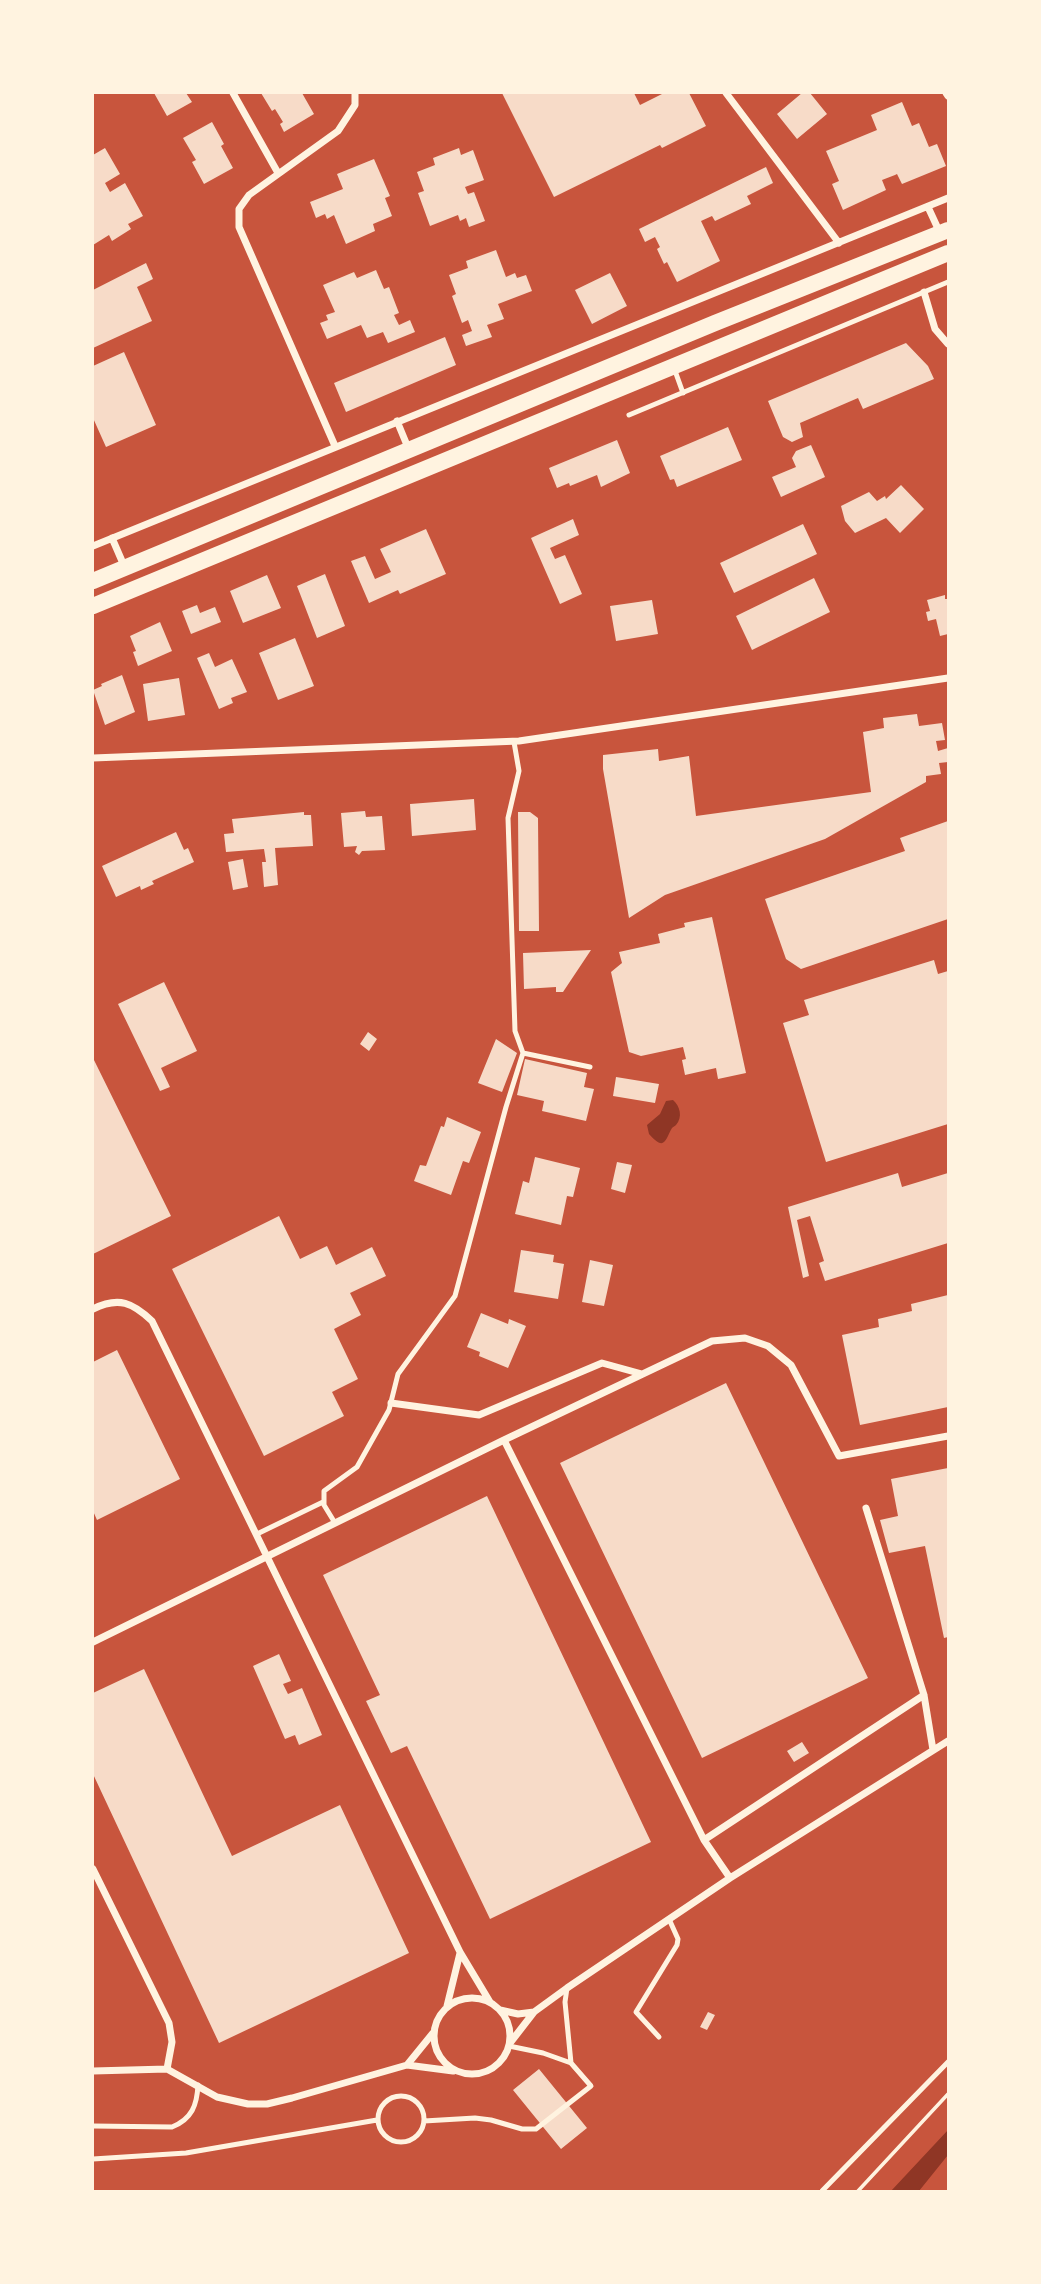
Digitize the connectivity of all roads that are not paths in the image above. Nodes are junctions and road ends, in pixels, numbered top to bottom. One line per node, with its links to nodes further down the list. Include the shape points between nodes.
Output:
1 (233, 93): 4 (street)
2 (355, 93): 4 (street, via 355,106 338,131)
3 (726, 93): 8 (street)
4 (278, 173): 17 (street, via 249,195 239,209 239,227)
5 (948, 198): 6 (street)
6 (928, 207): 7 (street); 8 (street)
7 (944, 231): 18 (main road)
8 (839, 243): 16 (street)
9 (948, 253): 13 (main road)
10 (948, 282): 11 (lane)
11 (924, 292): 12 (street, via 935,329); 14 (lane)
12 (948, 344)
13 (673, 365): 14 (lane); 23 (main road)
14 (682, 393): 15 (lane)
15 (629, 415)
16 (397, 421): 17 (street); 18 (street)
17 (335, 446): 19 (street)
18 (409, 451): 21 (main road)
19 (112, 538): 20 (street); 21 (street)
20 (93, 546)
21 (125, 569): 22 (main road)
22 (93, 581)
23 (93, 606)
24 (948, 678): 25 (street)
25 (514, 742): 26 (street); 27 (lane, via 519,771 508,831 515,1031)
26 (93, 758)
27 (523, 1053): 28 (lane); 31 (lane, via 455,1296 398,1374)
28 (590, 1067)
29 (93, 1309): 37 (street, via 116,1302 135,1306 152,1321)
30 (642, 1374): 31 (street, via 602,1363 479,1415); 32 (street, via 712,1341 746,1338 768,1346 791,1365 839,1456); 33 (street)
31 (391, 1403): 34 (lane, via 356,1467 324,1491)
32 (948, 1436)
33 (505, 1440): 36 (street); 43 (street)
34 (323, 1502): 36 (lane); 37 (lane)
35 (866, 1508): 40 (street)
36 (335, 1523): 38 (street)
37 (257, 1534): 38 (street)
38 (268, 1557): 39 (street); 47 (street)
39 (93, 1642)
40 (924, 1695): 42 (street); 43 (street)
41 (948, 1741): 42 (street)
42 (933, 1750): 45 (street)
43 (704, 1840): 45 (street)
44 (93, 1870): 59 (street, via 169,2023 172,2042)
45 (730, 1878): 46 (street)
46 (669, 1919): 48 (street); 54 (lane, via 677,1945 636,2012)
47 (460, 1952): 49 (street); 50 (street)
48 (567, 1989): 52 (street); 57 (lane)
49 (490, 2002): 50 (street, via 468,1998); 51 (street)
50 (447, 2006): 53 (street)
51 (500, 2010): 52 (street); 55 (street, via 509,2025)
52 (534, 2012): 55 (street)
53 (433, 2033): 58 (street); 61 (street, via 438,2055)
54 (659, 2037)
55 (509, 2045): 57 (lane); 61 (street, via 495,2068 482,2074)
56 (948, 2062): 67 (lane)
57 (571, 2063): 64 (lane, via 591,2086 536,2129 475,2118)
58 (407, 2065): 61 (street); 62 (street, via 267,2104 228,2101)
59 (167, 2069): 60 (street); 62 (street)
60 (93, 2071)
61 (453, 2071)
62 (198, 2084): 65 (lane, via 196,2106 182,2123 172,2127)
63 (377, 2120): 64 (lane, via 383,2134 397,2142 412,2140); 64 (lane, via 382,2106 401,2095 416,2101); 66 (lane, via 186,2153)
64 (424, 2121)
65 (93, 2126)
66 (93, 2159)
67 (822, 2191)

